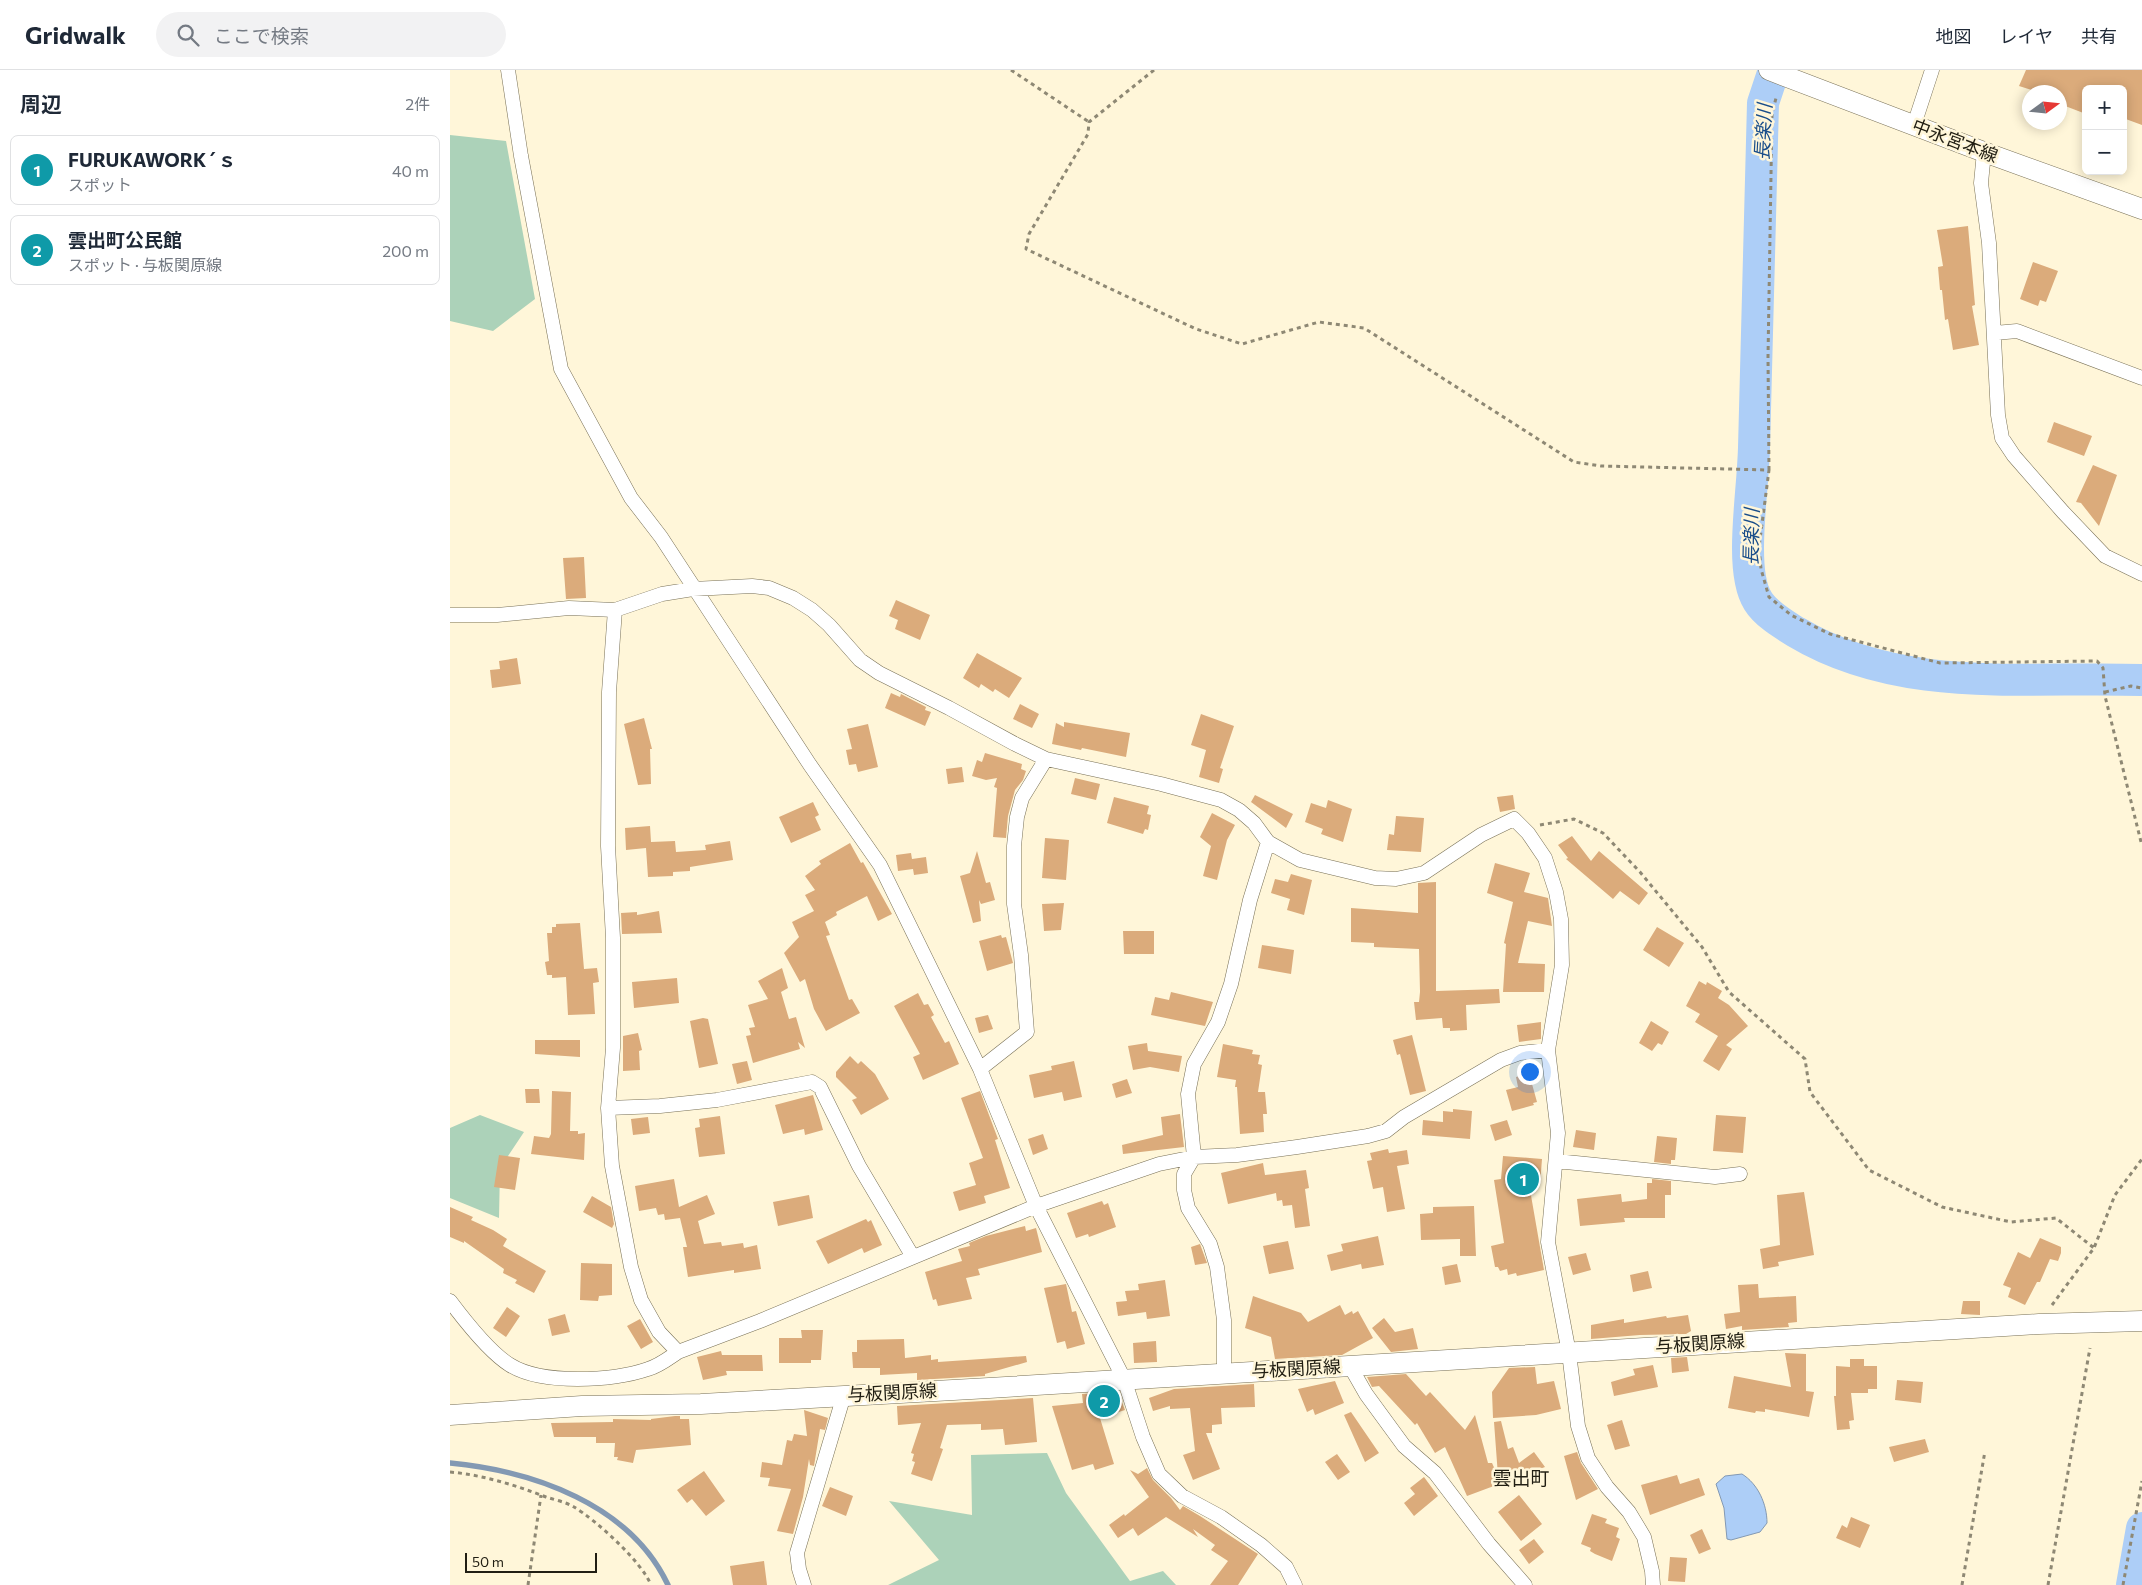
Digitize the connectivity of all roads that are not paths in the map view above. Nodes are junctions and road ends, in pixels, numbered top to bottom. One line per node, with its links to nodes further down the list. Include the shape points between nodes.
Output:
1 (508, 70): 10 (street, via 561,369 631,498 661,537)
2 (1770, 70): 4 (main road, 中永宮本線)
3 (1932, 70): 4 (street)
4 (1914, 125): 5 (main road, 中永宮本線)
5 (1984, 152): 6 (main road, 中永宮本線); 7 (street, via 1981,183)
6 (2142, 209)
7 (1995, 333): 8 (street, via 2017,331); 9 (street, via 2002,438 2050,498 2105,556)
8 (2142, 378)
9 (2142, 574)
10 (693, 589): 11 (street, via 662,594); 13 (street, via 752,586 768,588 793,598 829,624 860,660 879,673); 16 (street, via 880,865)
11 (615, 610): 12 (street, via 569,608); 17 (street, via 608,692 613,1048)
12 (450, 616)
13 (1046, 759): 14 (street, via 1221,800 1254,823); 16 (street, via 1022,798 1014,846 1014,904 1027,1032)
14 (1268, 842): 15 (street, via 1300,860 1375,878 1396,879 1424,873 1481,835 1514,819 1528,833 1544,858 1561,919 1562,965); 18 (street, via 1250,900 1231,984 1218,1022 1194,1064 1190,1079 1188,1094)
15 (1548, 1050): 18 (street, via 1520,1053 1500,1060 1386,1131 1237,1155); 19 (street, via 1556,1097)
16 (980, 1068): 21 (street)
17 (608, 1108): 22 (street, via 717,1100 812,1082 820,1087 859,1166); 25 (street, via 612,1166 631,1267 641,1300 659,1332)
18 (1194, 1157): 21 (street, via 1159,1164); 28 (street, via 1184,1174 1184,1190 1188,1208 1210,1244 1217,1267 1224,1320)
19 (1556, 1161): 20 (street, via 1715,1177); 26 (street, via 1548,1242)
20 (1740, 1174)
21 (1036, 1206): 22 (street); 29 (street)
22 (913, 1257): 25 (street)
23 (450, 1301): 25 (street, via 509,1364 541,1378 638,1372 656,1366)
24 (2142, 1321): 26 (main road, 与板関原線, via 2039,1324)
25 (678, 1352)
26 (1569, 1353): 27 (main road, 与板関原線); 35 (street, via 1578,1426 1588,1458 1644,1537)
27 (1350, 1366): 28 (main road, 与板関原線); 34 (street, via 1404,1446 1435,1473)
28 (1224, 1372): 29 (main road, 与板関原線)
29 (1124, 1379): 30 (main road, 与板関原線); 33 (street, via 1159,1474 1182,1496 1221,1517 1261,1545 1286,1567)
30 (844, 1395): 31 (main road, 与板関原線); 32 (street, via 797,1553)
31 (450, 1415)
32 (804, 1585)
33 (1295, 1585)
34 (1525, 1585)
35 (1653, 1585)

